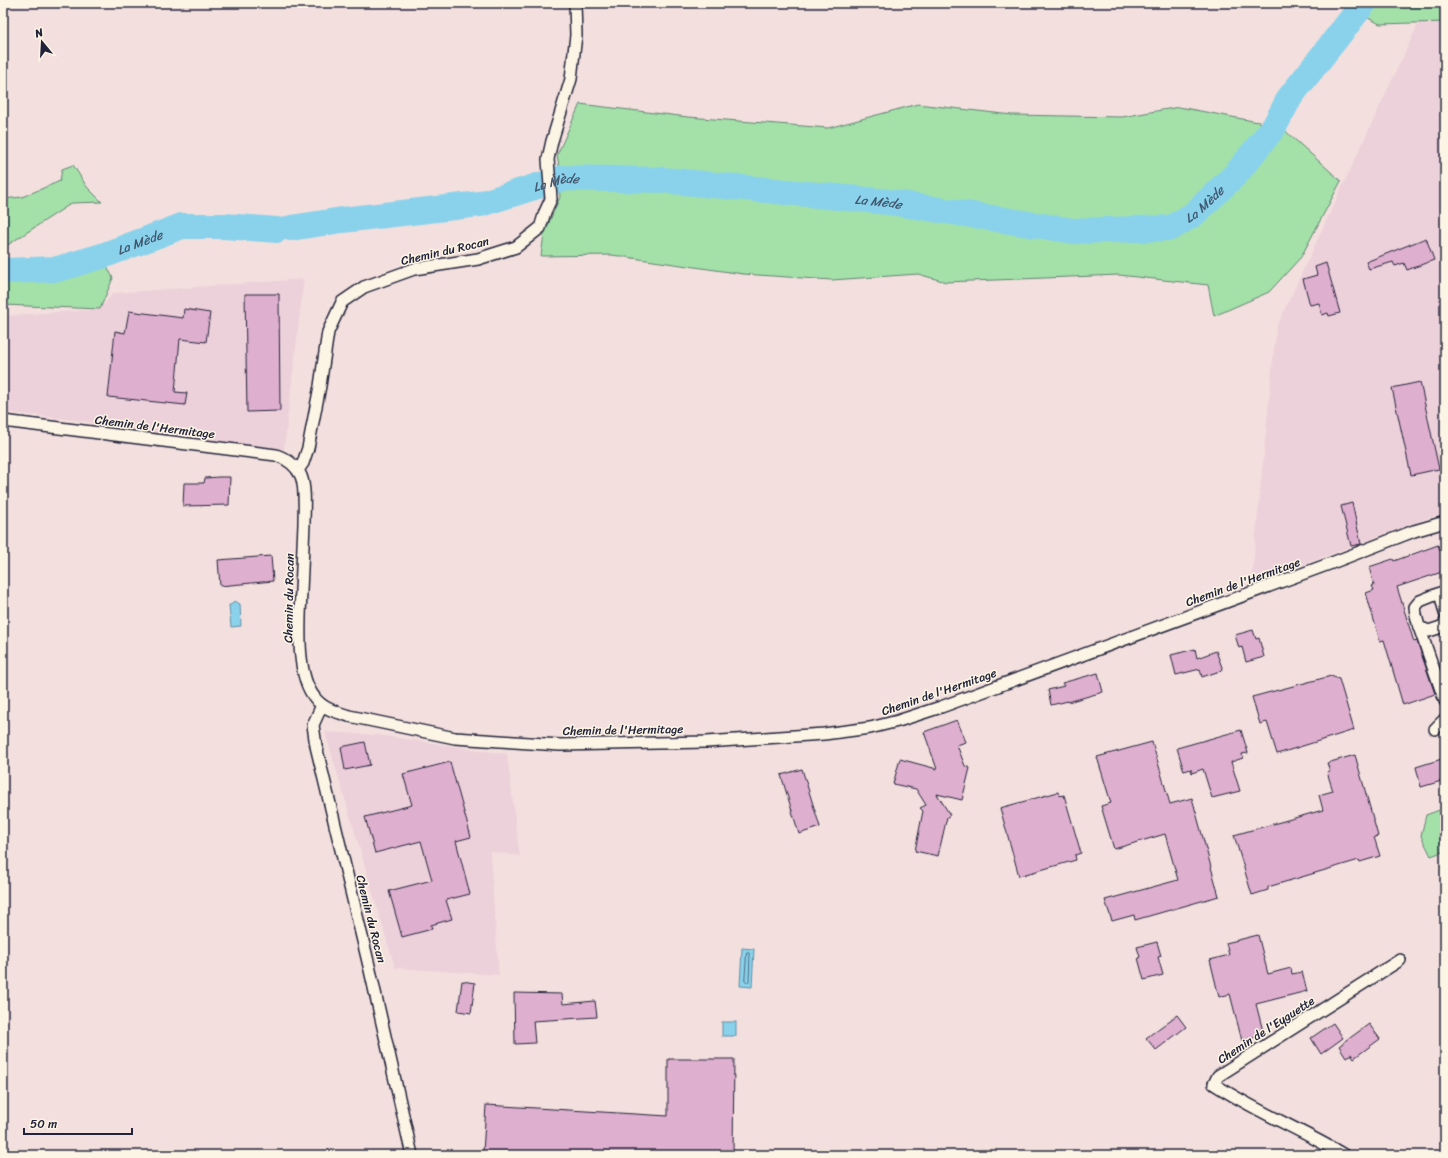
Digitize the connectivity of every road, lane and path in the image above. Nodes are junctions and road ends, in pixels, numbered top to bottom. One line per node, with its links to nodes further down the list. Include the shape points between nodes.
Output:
1 (575, 3): 3 (street, Chemin du Rocan, via 576,35 571,79 548,159 552,199 540,228 516,247 478,260 414,269 364,287 342,302 328,332 308,448 303,464)
2 (3, 421): 3 (street, Chemin de l'Hermitage, via 276,455 291,462)
3 (298, 470): 10 (street, Chemin du Rocan, via 302,477 304,513 300,639 304,676 314,697)
4 (1445, 522): 10 (street, Chemin de l'Hermitage, via 1414,531 941,707 870,728 824,734 706,742 560,745 455,738 349,716)
5 (1443, 592): 6 (street); 8 (street, via 1420,601 1415,607)
6 (1445, 613)
7 (1445, 622): 8 (street, via 1444,626 1429,632)
8 (1419, 627): 9 (street)
9 (1445, 701)
10 (322, 705): 14 (street, Chemin du Rocan, via 313,725 316,746)
11 (1445, 719): 12 (street)
12 (1435, 730)
13 (1400, 960): 15 (street, Chemin de l'Eyguette, via 1218,1076 1214,1084)
14 (412, 1155)
15 (1344, 1155)

